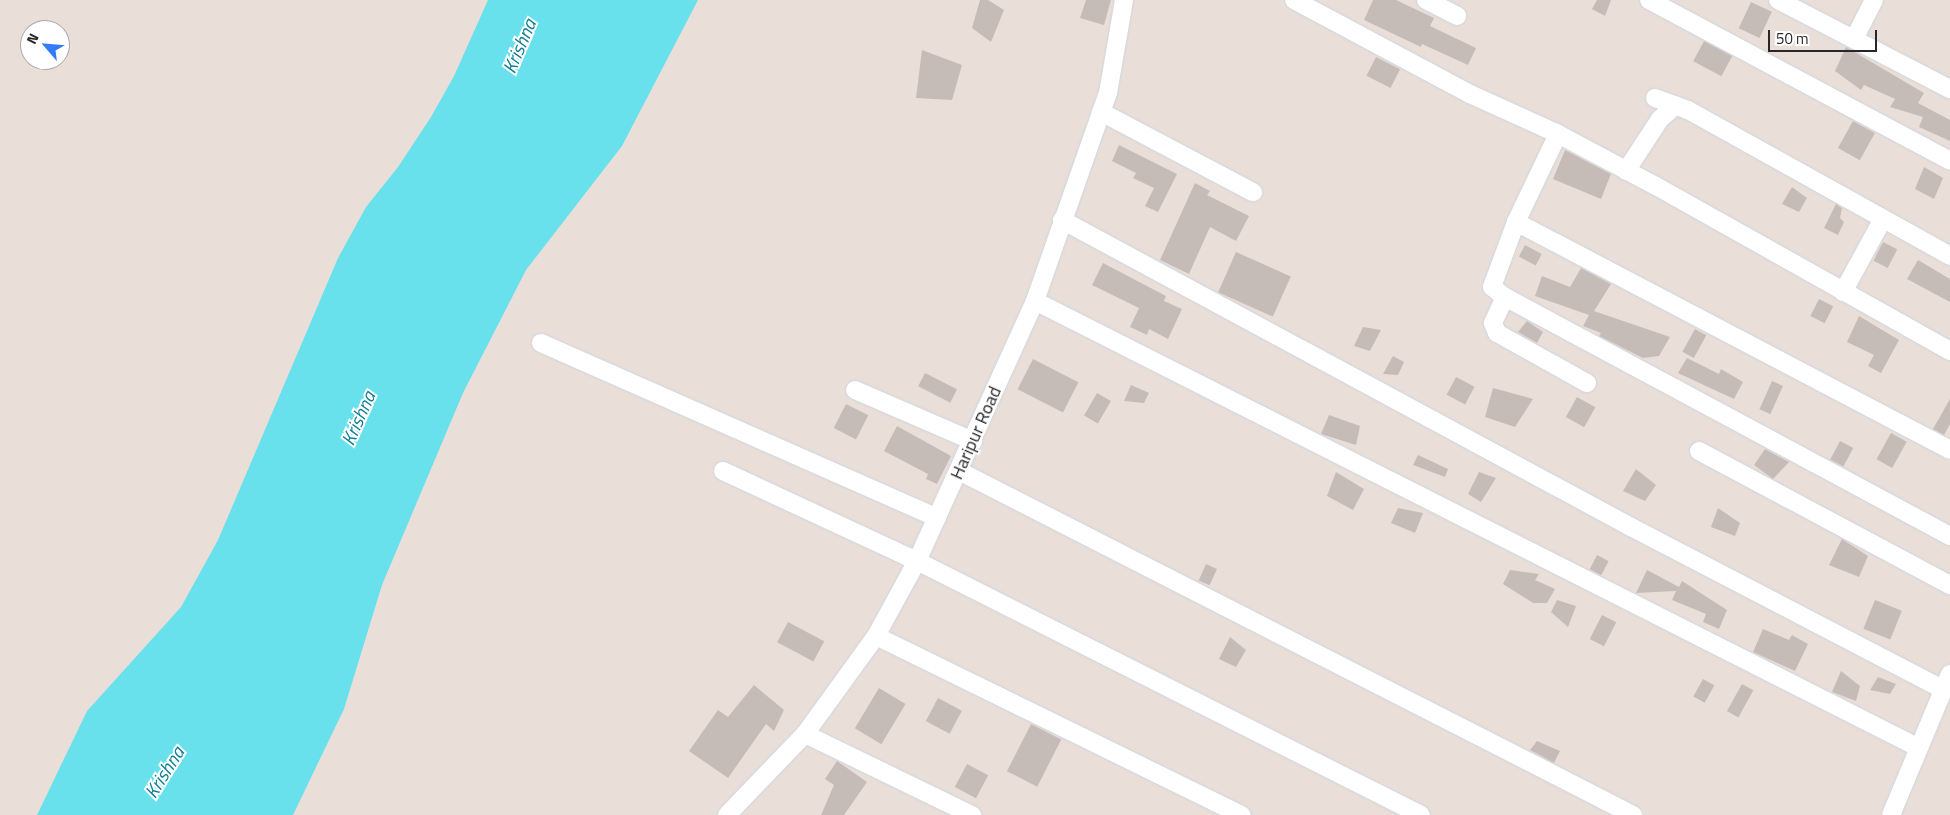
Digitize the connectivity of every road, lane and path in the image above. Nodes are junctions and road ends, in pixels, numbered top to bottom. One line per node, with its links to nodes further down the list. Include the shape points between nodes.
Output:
1 (1124, 0): 13 (street, Haripur Road, via 1108,93)
2 (1294, 0): 14 (street, via 1470,94)
3 (1426, 0): 8 (street)
4 (1648, 0): 15 (street)
5 (1778, 0): 7 (street)
6 (1874, 0): 9 (street)
7 (1804, 6): 9 (street)
8 (1457, 16)
9 (1854, 39): 10 (street)
10 (1950, 90)
11 (1655, 98): 12 (street)
12 (1676, 105): 16 (street, via 1660,119); 18 (street)
13 (1101, 112): 17 (street); 19 (street, Haripur Road)
14 (1558, 134): 16 (street); 20 (street)
15 (1950, 161)
16 (1626, 171): 22 (street)
17 (1253, 192)
18 (1883, 219): 21 (street); 22 (street)
19 (1062, 220): 24 (street, Haripur Road); 39 (street, via 1631,527)
20 (1516, 222): 23 (street, via 1492,287); 30 (street)
21 (1950, 256)
22 (1843, 292): 26 (street)
23 (1506, 297): 27 (street, via 1493,323 1497,333); 35 (street)
24 (1035, 301): 29 (street, Haripur Road); 41 (street)
25 (541, 343): 34 (street)
26 (1950, 351)
27 (1587, 383)
28 (855, 390): 29 (street)
29 (973, 441): 33 (street, Haripur Road)
30 (1950, 450)
31 (1699, 451): 37 (street)
32 (723, 471): 36 (street)
33 (959, 471): 34 (street, Haripur Road); 46 (street)
34 (937, 518): 36 (street, Haripur Road)
35 (1950, 536)
36 (917, 561): 38 (street, Haripur Road); 45 (street)
37 (1950, 585)
38 (876, 636): 40 (street, Haripur Road); 44 (street)
39 (1946, 682): 41 (street)
40 (805, 734): 42 (street, Haripur Road); 43 (street)
41 (1917, 747): 47 (street)
42 (727, 815)
43 (972, 815)
44 (1242, 815)
45 (1421, 815)
46 (1632, 815)
47 (1891, 815)

